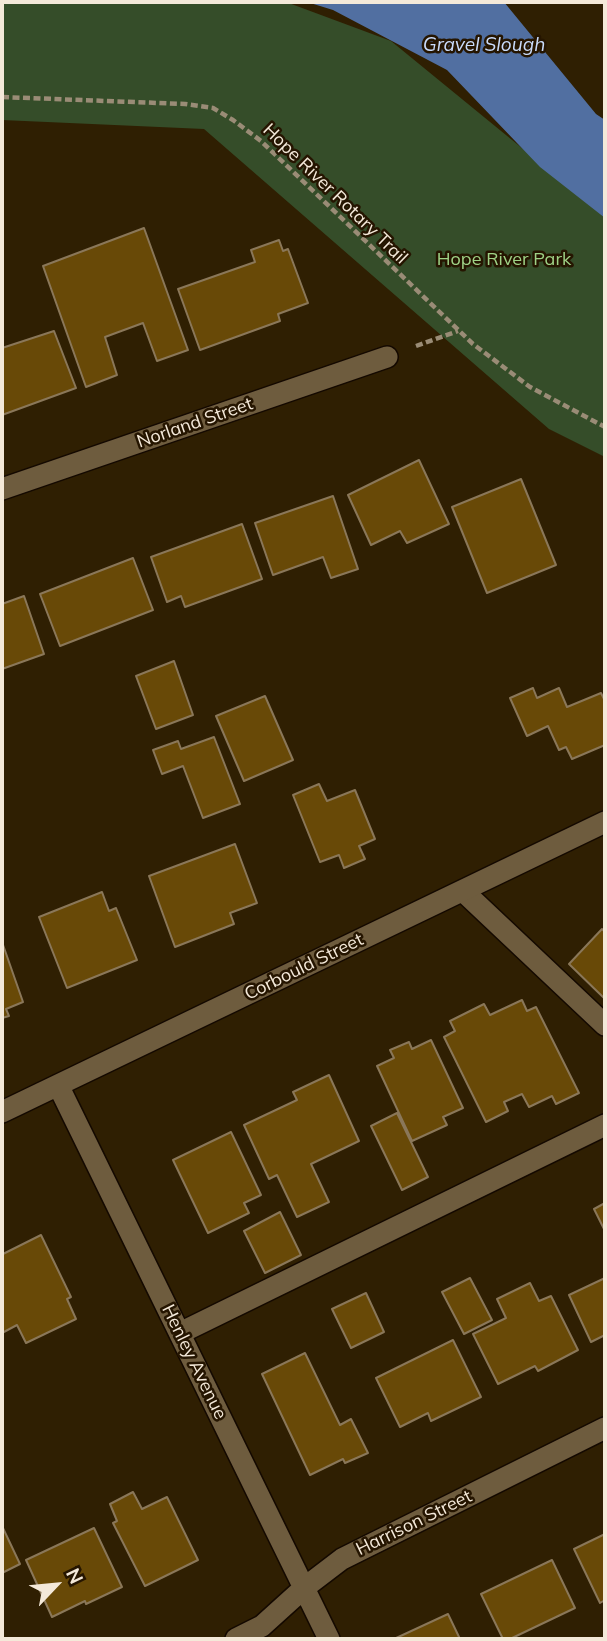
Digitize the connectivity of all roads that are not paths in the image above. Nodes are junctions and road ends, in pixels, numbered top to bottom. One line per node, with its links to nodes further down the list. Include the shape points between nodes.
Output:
1 (387, 356): 2 (street, Norland Street)
2 (2, 489)
3 (605, 822): 4 (street, Corbould Street)
4 (463, 891): 5 (street); 6 (street, Corbould Street)
5 (605, 1026)
6 (58, 1085): 7 (street, Corbould Street); 9 (street, Henley Avenue)
7 (2, 1112)
8 (605, 1125): 9 (street)
9 (180, 1333): 11 (street, Henley Avenue)
10 (605, 1428): 11 (street, Harrison Street, via 342,1559)
11 (304, 1588): 12 (street, Harrison Street, via 262,1626); 13 (street, Henley Avenue)
12 (236, 1639)
13 (329, 1639)

